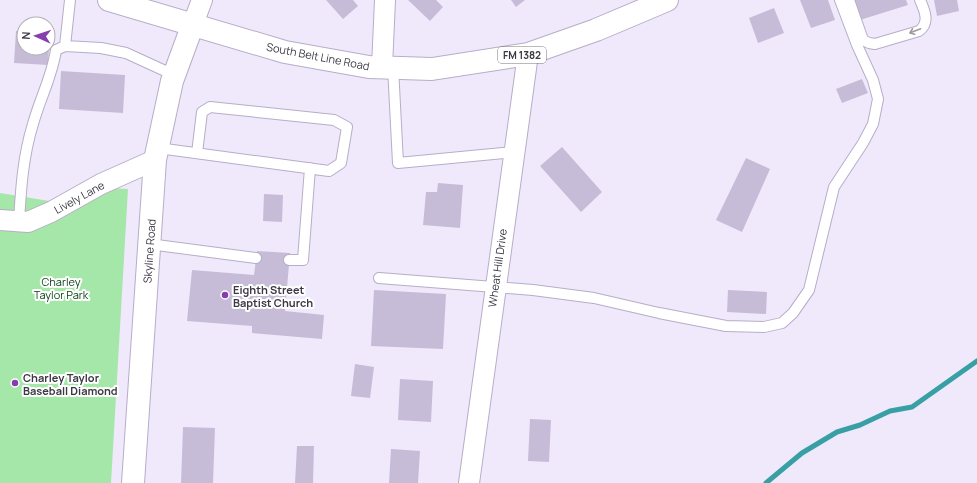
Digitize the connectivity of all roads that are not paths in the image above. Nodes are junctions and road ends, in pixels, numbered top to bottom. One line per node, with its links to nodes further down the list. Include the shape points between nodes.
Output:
1 (70, 0): 10 (lane)
2 (109, 0): 9 (main road, South Belt Line Road / FM 1382)
3 (202, 0): 9 (street)
4 (385, 0): 12 (street)
5 (667, 0): 11 (main road, South Belt Line Road / FM 1382, via 600,29)
6 (840, 0): 23 (lane, via 874,80 878,99 873,124 834,187 809,290 793,313 782,323 764,327 726,326 594,298)
7 (849, 0): 8 (lane, one-way to 7, via 926,21 925,27 875,44 863,40)
8 (920, 0)
9 (193, 24): 12 (main road, South Belt Line Road / FM 1382, via 284,52); 13 (main road, Skyline Road)
10 (65, 46): 13 (lane, via 101,48 126,53); 18 (lane, via 56,50 50,80 31,130)
11 (528, 54): 12 (main road, South Belt Line Road / FM 1382, via 432,69); 14 (street, Wheat Hill Drive)
12 (388, 67): 14 (lane, via 398,163)
13 (174, 75): 16 (main road, Skyline Road)
14 (514, 152): 23 (street, Wheat Hill Drive)
15 (197, 153): 16 (lane); 17 (lane); 17 (lane, via 202,112 210,106 334,120 346,127 341,163 329,171)
16 (156, 154): 18 (street, Lively Lane, via 51,212 28,222); 19 (main road, Skyline Road)
17 (310, 168): 21 (lane, via 303,260)
18 (10, 221)
19 (149, 244): 20 (lane); 24 (main road, Skyline Road)
20 (256, 258)
21 (289, 260)
22 (379, 278): 23 (lane)
23 (495, 287): 25 (street, Wheat Hill Drive)
24 (133, 483)
25 (469, 483)

